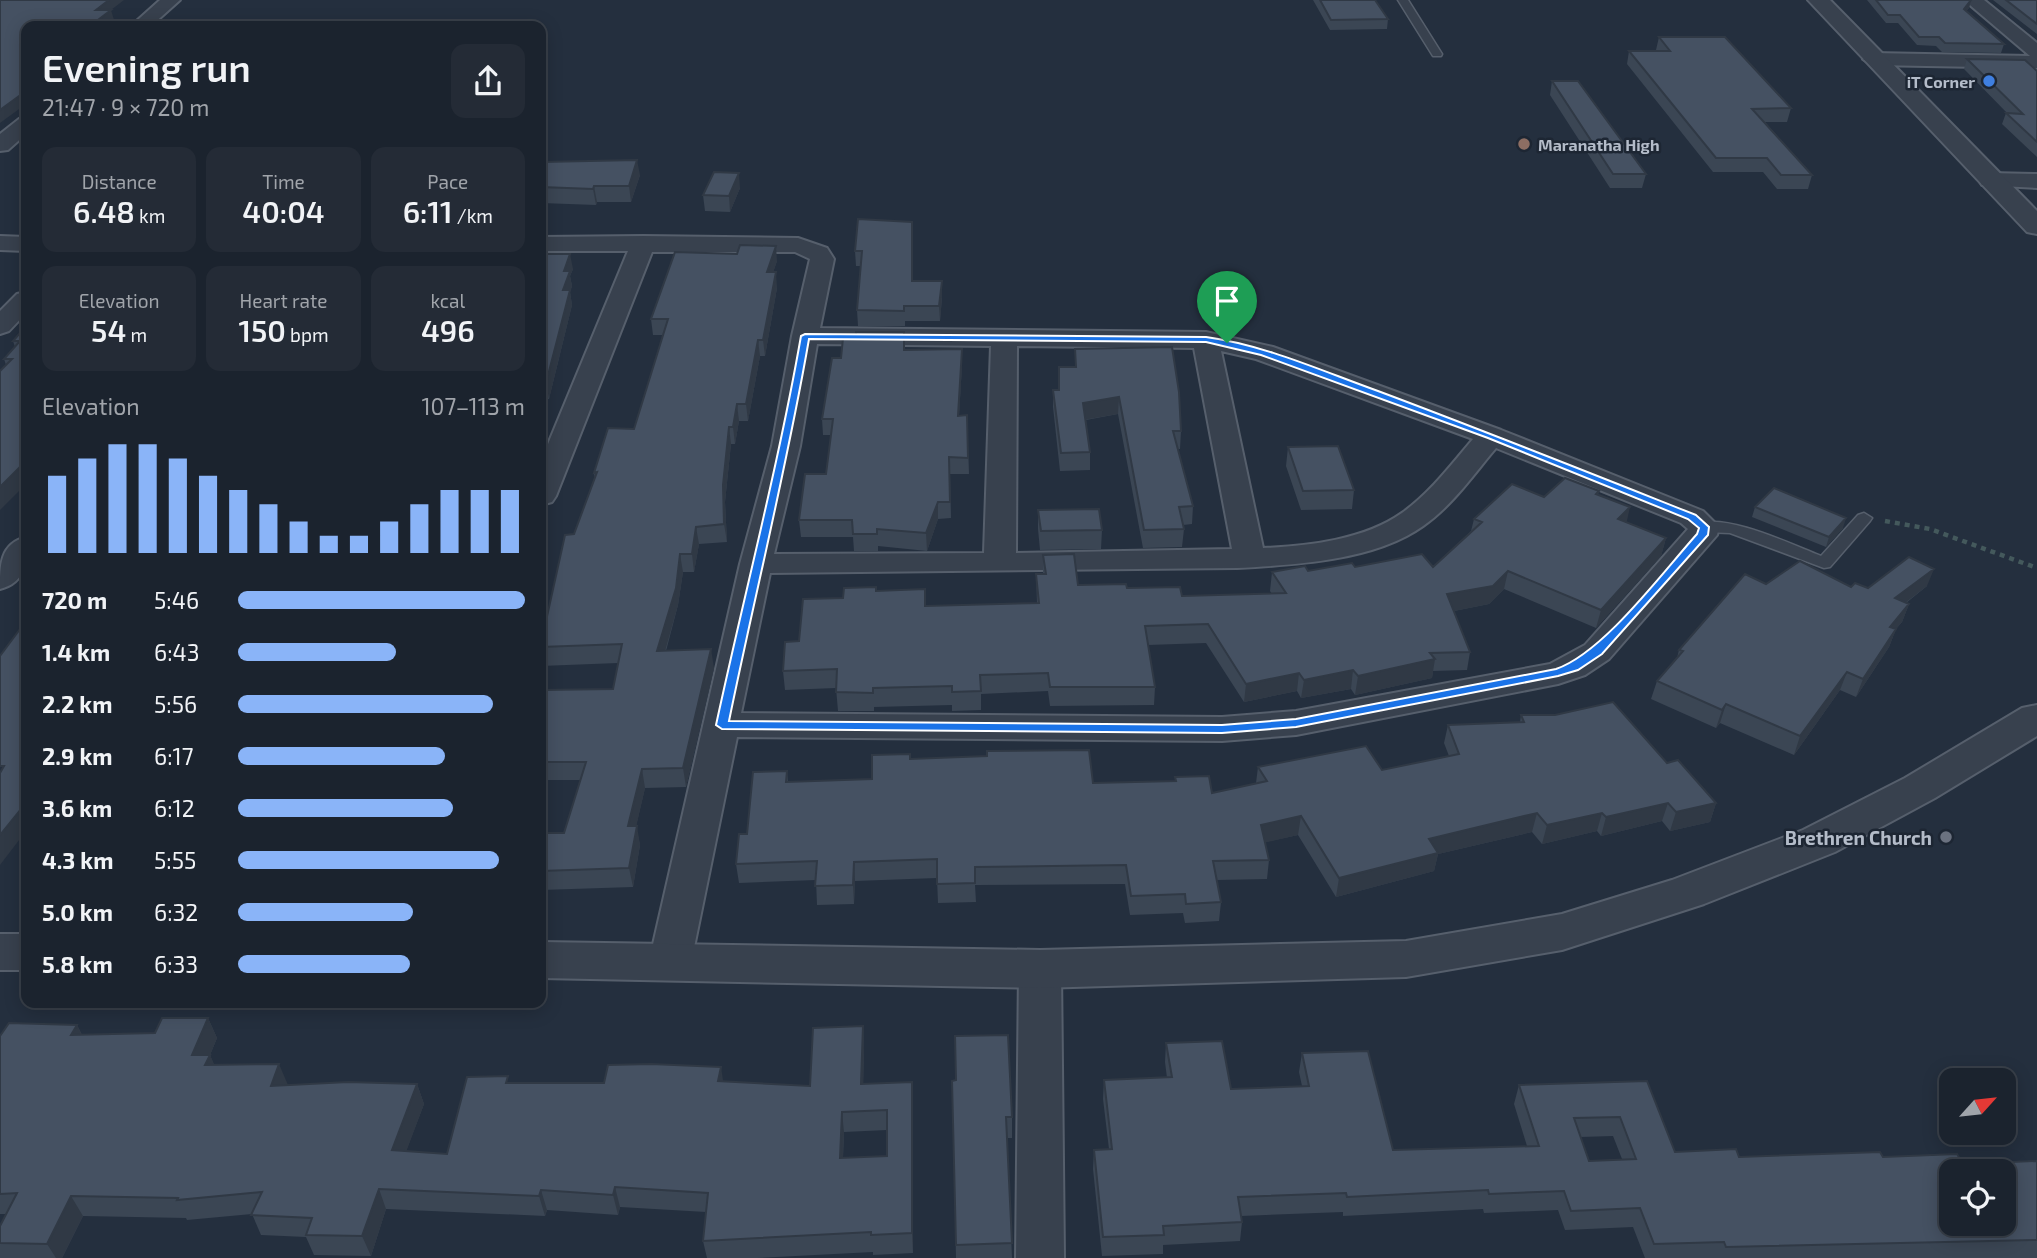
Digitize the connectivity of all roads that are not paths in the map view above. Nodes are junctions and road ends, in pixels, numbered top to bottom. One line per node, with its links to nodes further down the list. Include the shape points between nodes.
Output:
1 (171, 0): 5 (street)
2 (1403, 0): 7 (lane)
3 (1818, 0): 8 (street)
4 (1973, 0): 6 (street)
5 (146, 21)
6 (2037, 52)
7 (1437, 54)
8 (1873, 59): 9 (street); 12 (street)
9 (2037, 62)
10 (21, 127): 11 (street)
11 (0, 145)
12 (1990, 180): 13 (street); 14 (street)
13 (2037, 181)
14 (2037, 226)
15 (0, 243): 17 (street)
16 (643, 243): 18 (street); 21 (street, via 798,245 819,253 822,259); 25 (street)
17 (21, 244)
18 (546, 244)
19 (21, 304): 20 (street)
20 (0, 326)
21 (805, 336): 22 (street); 31 (street, via 786,446)
22 (1004, 339): 23 (street); 30 (street)
23 (1206, 340): 24 (street, via 1264,353); 29 (street)
24 (1491, 436): 27 (street, via 1692,517); 29 (street, via 1419,515 1400,527 1343,546)
25 (546, 484)
26 (1864, 518): 27 (lane, via 1824,563 1732,528)
27 (1704, 527): 34 (street, via 1702,535 1598,652 1558,673 1258,727)
28 (21, 552): 32 (street)
29 (1249, 558): 30 (street)
30 (1000, 563): 31 (street)
31 (756, 564): 34 (street)
32 (0, 579)
33 (2037, 718): 37 (street, via 1819,841 1688,892 1562,932 1406,959)
34 (722, 725): 36 (street)
35 (546, 960): 36 (street)
36 (670, 962): 37 (street)
37 (1040, 969): 38 (street)
38 (1040, 1258)

